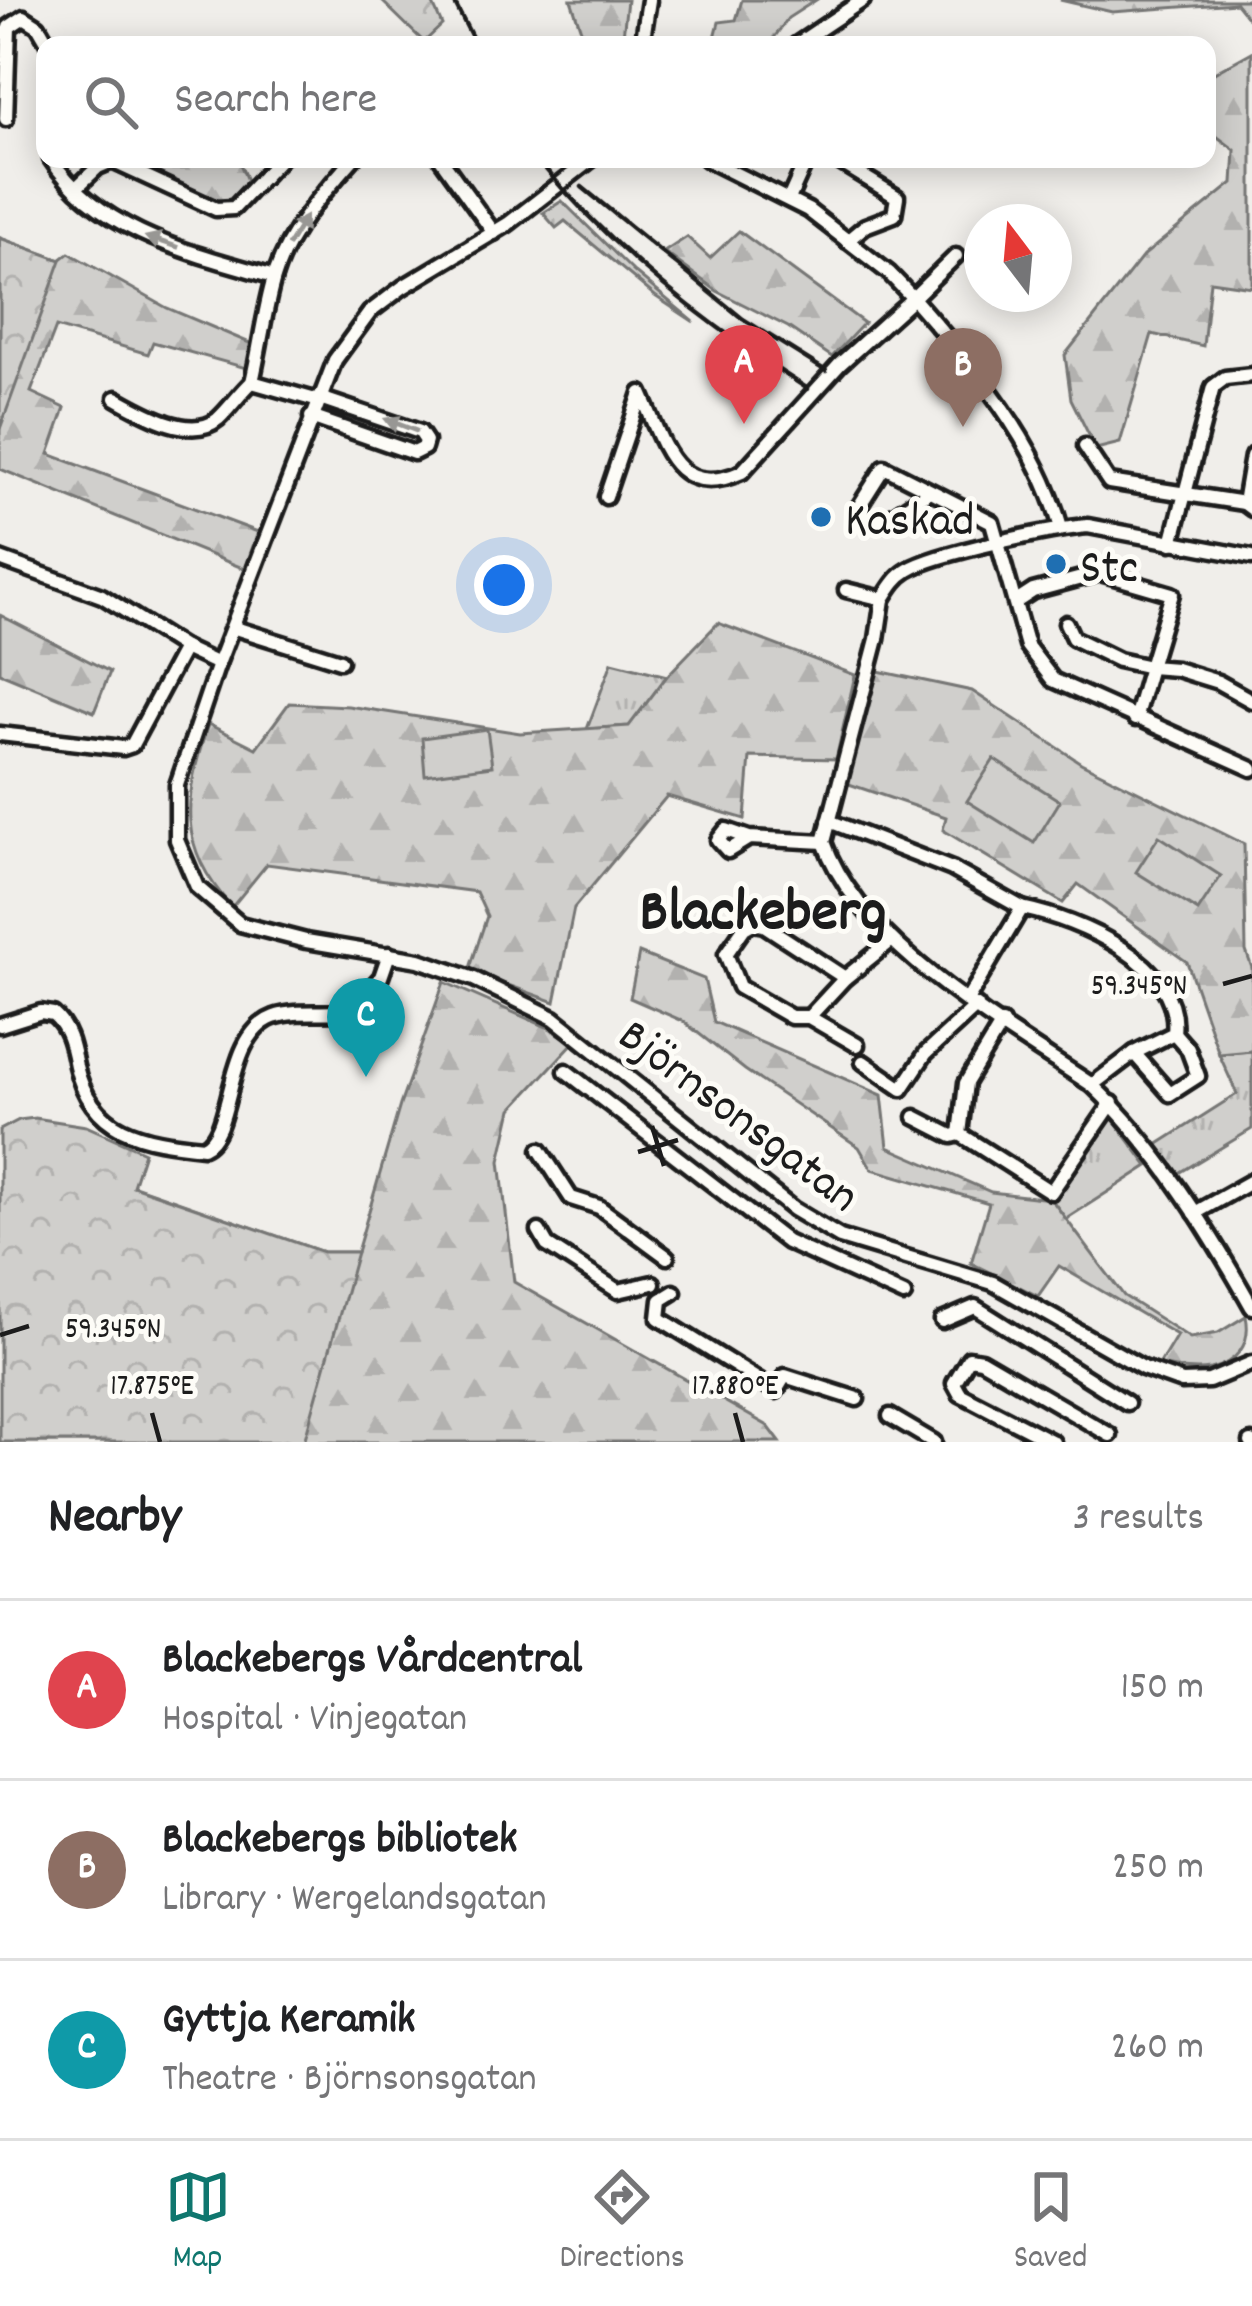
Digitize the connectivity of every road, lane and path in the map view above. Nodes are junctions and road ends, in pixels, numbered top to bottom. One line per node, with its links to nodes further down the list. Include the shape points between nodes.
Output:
1 (649, 0): 4 (street)
2 (863, 0): 5 (street)
3 (44, 36): 6 (street, via 24,17 9,27)
4 (643, 36)
5 (809, 36)
6 (6, 118)
7 (59, 168): 17 (street)
8 (94, 168): 17 (street)
9 (127, 168): 10 (street, via 216,208 234,208)
10 (272, 168)
11 (345, 168): 22 (street, one-way to 11, via 313,204)
12 (447, 168): 19 (street)
13 (580, 168): 19 (street, Björnsonsgatan)
14 (725, 168): 18 (street)
15 (803, 168): 18 (street)
16 (849, 168): 20 (street, via 896,197 894,215)
17 (76, 188): 22 (street, one-way to 17, via 140,234)
18 (789, 200): 20 (street)
19 (494, 232): 27 (street, Björnsonsgatan, via 370,312 335,360)
20 (847, 241): 23 (street)
21 (956, 256): 23 (street)
22 (274, 277): 25 (street)
23 (913, 298): 33 (street, via 742,472 724,480 674,466 641,393); 35 (street, via 1008,416 1044,478)
24 (1252, 374): 32 (street, via 1213,387)
25 (252, 382): 26 (street, via 214,423 200,426 164,421); 27 (street)
26 (116, 398)
27 (320, 399): 28 (street, Björnsonsgatan); 28 (street, one-way to 27, via 414,453 424,448 420,432)
28 (310, 417): 44 (street, Björnsonsgatan)
29 (1084, 446): 32 (street, via 1109,482)
30 (1252, 456): 34 (street)
31 (930, 490): 31 (street, via 884,467 858,508 882,524); 37 (street, via 992,522)
32 (1184, 495): 34 (street); 36 (street)
33 (605, 497)
34 (1248, 506)
35 (1061, 528): 36 (street); 37 (street)
36 (1172, 543): 38 (street)
37 (1001, 544): 41 (street, via 909,569); 42 (street)
38 (1252, 557)
39 (0, 559): 45 (street, via 101,596)
40 (846, 590): 41 (street)
41 (883, 599): 53 (street)
42 (1016, 602): 48 (street, via 1100,573 1172,594); 50 (street, via 1027,646 1053,680)
43 (1066, 622): 48 (street, via 1073,638)
44 (235, 628): 46 (street); 47 (street, Björnsonsgatan)
45 (184, 648): 47 (street); 51 (street, via 132,745)
46 (340, 661)
47 (218, 664): 58 (street, Björnsonsgatan, via 177,785 183,860 197,887 240,924)
48 (1150, 667): 49 (street, via 1218,682); 50 (street)
49 (1252, 701)
50 (1135, 719): 52 (street)
51 (0, 734)
52 (1252, 769)
53 (829, 821): 55 (street); 56 (street, via 952,869)
54 (749, 838): 55 (street)
55 (824, 842): 57 (street, via 856,904)
56 (1022, 908): 60 (street); 64 (street, via 1056,915 1161,979)
57 (892, 940): 59 (street); 60 (street)
58 (389, 954): 63 (street, via 381,977 350,1011 274,1017 256,1028 216,1137 203,1147 127,1134 88,1102 63,1022 53,1014); 84 (street, Björnsonsgatan, via 513,996 589,1043 840,1238 993,1283 1182,1382 1209,1381)
59 (845, 978): 61 (street); 61 (street, via 764,925 744,928 726,954 739,987 791,1017)
60 (973, 1002): 62 (street); 67 (street, via 902,1089)
61 (809, 1017): 65 (street)
62 (1002, 1023): 69 (street); 72 (street, via 966,1083)
63 (0, 1025)
64 (1174, 1033): 66 (street); 66 (street, via 1198,1076 1170,1094)
65 (856, 1045)
66 (1135, 1053): 69 (street)
67 (863, 1062)
68 (566, 1071): 81 (street, Björnsonsgatan, via 788,1242)
69 (1092, 1085): 70 (street)
70 (1112, 1103): 72 (street, via 1051,1192); 75 (street)
71 (915, 1117): 72 (street)
72 (960, 1134)
73 (540, 1150): 77 (street, via 571,1198 599,1207)
74 (1252, 1181): 75 (street)
75 (1195, 1213): 79 (street)
76 (539, 1231): 78 (street, via 547,1245 618,1292)
77 (668, 1256)
78 (653, 1283)
79 (1247, 1287): 82 (street)
80 (674, 1292): 85 (street, via 661,1300 659,1318 749,1378 776,1391 785,1376)
81 (904, 1295)
82 (1252, 1307)
83 (942, 1321): 86 (street, via 975,1307)
84 (1252, 1363)
85 (857, 1399)
86 (1127, 1403)
87 (890, 1416): 89 (street)
88 (1110, 1435): 90 (street, via 970,1358 954,1384 959,1394)
89 (934, 1442)
90 (1053, 1442)

